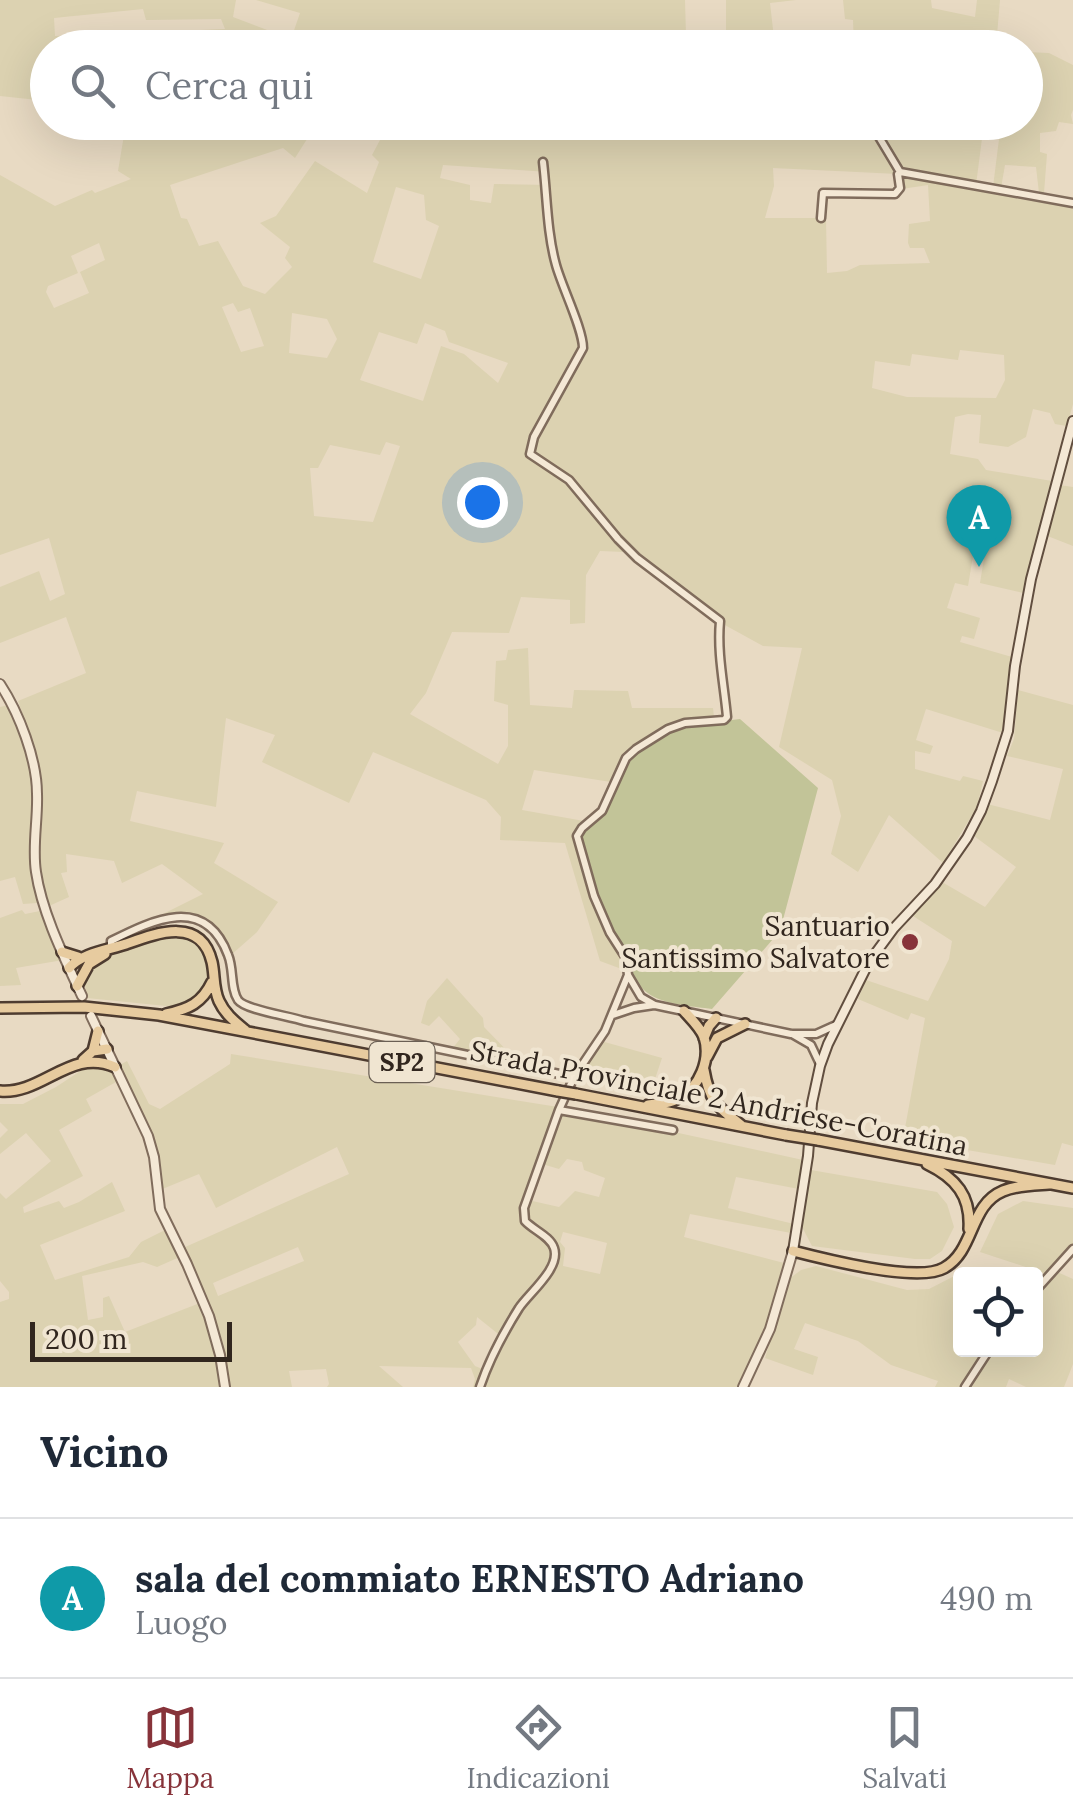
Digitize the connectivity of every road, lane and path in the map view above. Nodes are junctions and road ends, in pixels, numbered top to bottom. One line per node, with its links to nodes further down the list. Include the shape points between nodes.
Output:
1 (881, 140): 3 (street)
2 (543, 162): 12 (street, via 554,260 583,348 530,454 569,480 637,558 720,621 727,716 668,729 636,749 602,811 577,836)
3 (900, 172): 4 (street); 5 (street, via 895,194 823,193)
4 (1073, 203)
5 (822, 218)
6 (1073, 421): 27 (main road, via 1030,578 1008,730 981,811 953,860 869,962)
7 (0, 684): 9 (main road, via 33,758 35,869)
8 (111, 949): 10 (main road); 13 (main road, via 171,930 185,932 207,950); 41 (street, via 112,941 152,921 193,919 222,942 244,1006)
9 (62, 952): 10 (main road); 11 (main road)
10 (85, 961): 11 (main road); 14 (main road)
11 (69, 968): 14 (main road)
12 (628, 975): 15 (street); 17 (street)
13 (213, 980): 22 (main road, via 187,1010); 29 (main road, via 226,1014)
14 (77, 986): 16 (main road)
15 (621, 995): 17 (street); 19 (street); 24 (street)
16 (82, 996)
17 (641, 997): 18 (street)
18 (655, 1005): 19 (street); 21 (street)
19 (634, 1008): 24 (street)
20 (0, 1011): 22 (main road, Strada Provinciale 2 Andriese-Coratina / SP2, via 84,1007)
21 (684, 1012): 25 (street); 32 (main road)
22 (159, 1015): 29 (main road, Strada Provinciale 2 Andriese-Coratina / SP2)
23 (91, 1016): 28 (main road)
24 (612, 1016): 41 (street)
25 (716, 1018): 26 (street); 32 (main road); 33 (main road)
26 (745, 1024): 30 (street); 33 (main road)
27 (837, 1024): 31 (street); 34 (main road)
28 (98, 1031): 36 (main road); 37 (main road)
29 (247, 1031): 43 (main road, Strada Provinciale 2 Andriese-Coratina / SP2, bridge)
30 (791, 1034): 31 (street); 35 (street)
31 (816, 1034): 34 (street)
32 (704, 1038): 38 (main road)
33 (717, 1038): 38 (main road)
34 (828, 1044): 35 (street); 39 (main road)
35 (811, 1045): 39 (street)
36 (107, 1049): 37 (main road); 40 (main road)
37 (92, 1056): 40 (main road); 42 (main road, via 22,1089)
38 (705, 1064): 43 (main road, via 681,1097); 45 (main road, via 713,1100)
39 (820, 1066): 52 (main road)
40 (116, 1067): 55 (main road, via 148,1136 160,1209 209,1316)
41 (574, 1078): 44 (street)
42 (0, 1091)
43 (641, 1106): 45 (main road, Strada Provinciale 2 Andriese-Coratina / SP2)
44 (559, 1110): 46 (street); 56 (street, via 524,1208 528,1225 552,1243 555,1255 544,1280 518,1309)
45 (743, 1126): 47 (main road, Strada Provinciale 2 Andriese-Coratina / SP2, bridge)
46 (673, 1130)
47 (916, 1159): 48 (main road, Strada Provinciale 2 Andriese-Coratina / SP2); 50 (main road, via 961,1188)
48 (1049, 1184): 49 (main road, Strada Provinciale 2 Andriese-Coratina / SP2); 50 (main road, via 998,1193)
49 (1073, 1188)
50 (969, 1237): 52 (main road, via 953,1262 930,1273)
51 (1073, 1249): 53 (street)
52 (793, 1251): 57 (main road, via 770,1330)
53 (1043, 1282)
54 (984, 1357): 58 (street)
55 (225, 1387)
56 (480, 1387)
57 (742, 1387)
58 (965, 1387)

